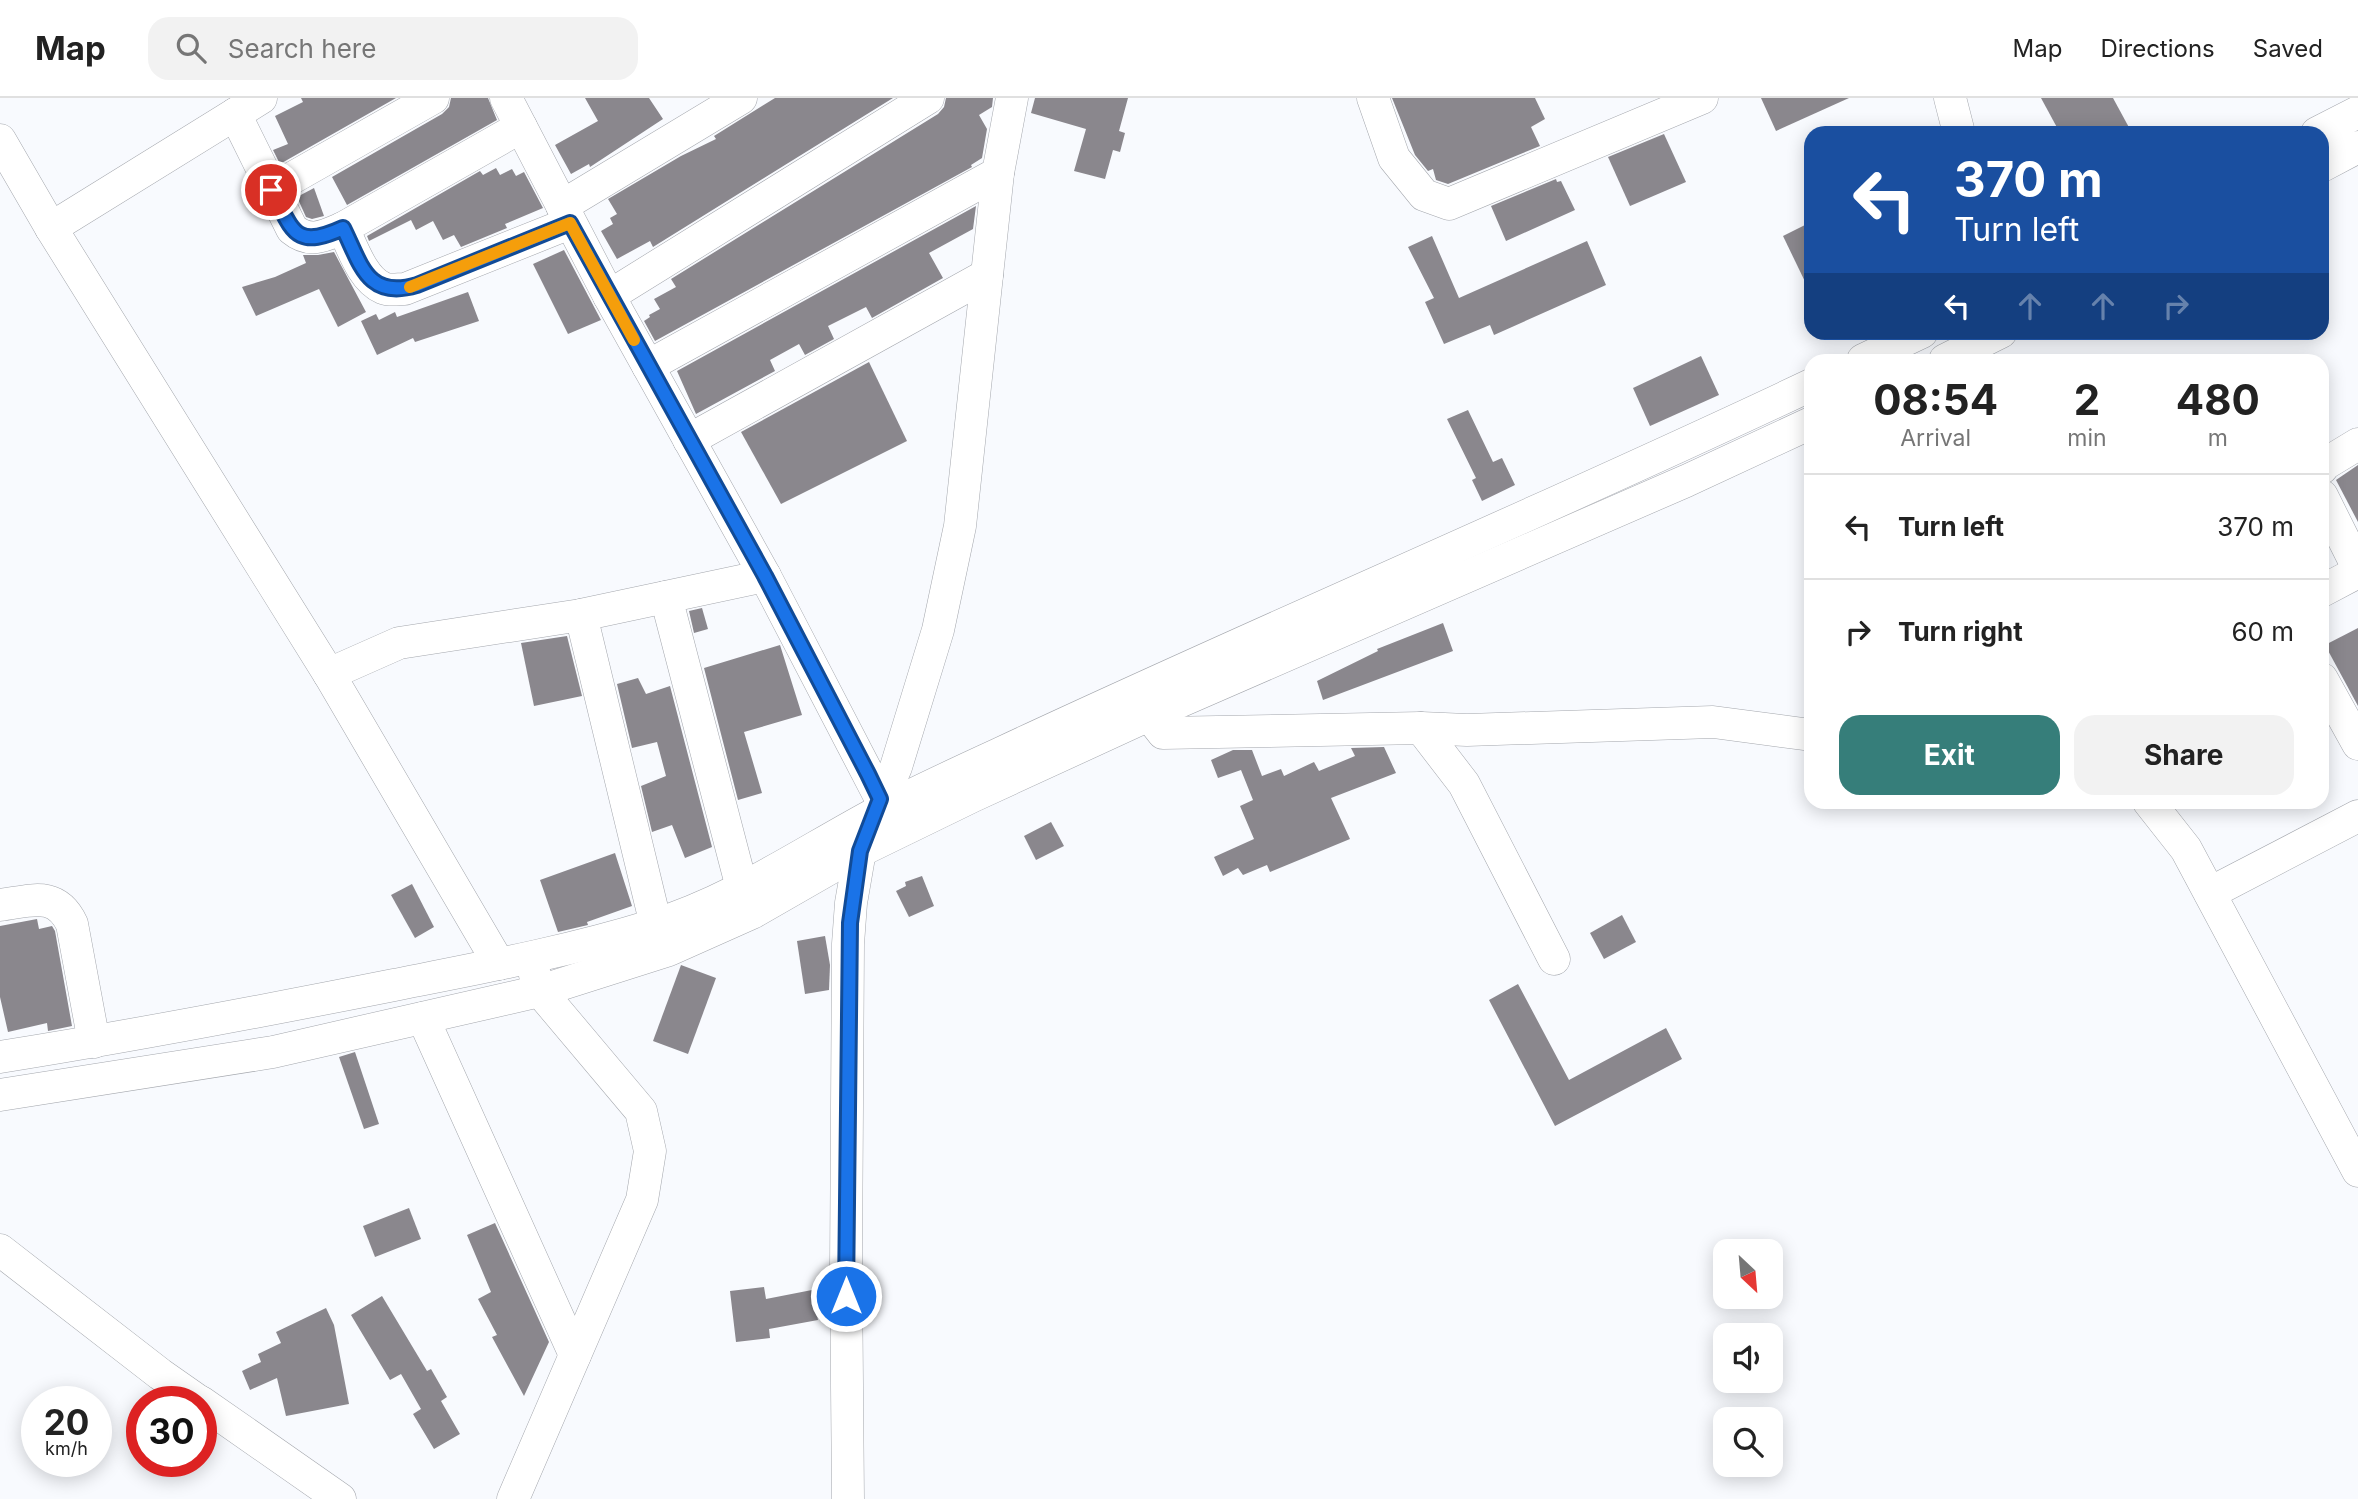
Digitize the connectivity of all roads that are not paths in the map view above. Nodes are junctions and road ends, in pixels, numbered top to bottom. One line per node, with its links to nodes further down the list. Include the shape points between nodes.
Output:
1 (261, 98): 11 (street)
2 (433, 98): 19 (street)
3 (506, 98): 13 (street)
4 (740, 98): 20 (street)
5 (928, 98): 24 (street)
6 (1012, 98): 18 (street)
7 (1373, 98): 8 (street, via 1394,158 1424,195 1450,204)
8 (1702, 98)
9 (1950, 98): 12 (street)
10 (2358, 112): 14 (street)
11 (234, 114): 19 (street); 21 (street)
12 (1957, 126)
13 (521, 127): 20 (street); 22 (street)
14 (2329, 127)
15 (0, 141): 21 (street)
16 (2358, 147): 17 (street)
17 (2329, 162)
18 (998, 173): 23 (street); 29 (street)
19 (271, 190): 22 (street, via 299,235 315,239)
20 (566, 214): 22 (street, via 417,285 395,289 373,281); 24 (street)
21 (51, 228): 41 (street)
22 (343, 228)
23 (987, 275): 32 (street); 47 (street, via 957,539 938,630 895,767)
24 (609, 296): 29 (street)
25 (1905, 340): 28 (street)
26 (1984, 340): 27 (street)
27 (1961, 351)
28 (1876, 354)
29 (648, 366): 32 (street)
30 (1804, 388): 47 (street, via 1667,454)
31 (1804, 426): 43 (street)
32 (689, 440): 37 (street)
33 (2358, 444): 34 (street)
34 (2329, 462)
35 (2329, 510): 36 (street)
36 (2358, 570): 38 (street)
37 (765, 576): 39 (street); 47 (street)
38 (2329, 587)
39 (666, 597): 40 (street); 51 (street)
40 (581, 615): 41 (street, via 399,643); 54 (street)
41 (330, 674): 56 (street)
42 (2329, 692): 46 (street)
43 (1149, 715): 44 (street, via 1163,733); 50 (street)
44 (1421, 728): 45 (street, via 1713,722); 55 (street, via 1464,784)
45 (1804, 734)
46 (2358, 744)
47 (878, 806): 50 (street); 51 (street, via 803,857)
48 (2155, 809): 52 (street, via 2186,849)
49 (2358, 817): 52 (street)
50 (860, 851): 57 (street, via 752,914 669,950); 69 (street, via 848,944)
51 (742, 888): 54 (street)
52 (2210, 893): 62 (street)
53 (0, 905): 59 (street, via 41,899 61,906 68,915)
54 (656, 925): 56 (street)
55 (1553, 959)
56 (514, 961): 57 (street); 59 (street)
57 (540, 991): 58 (street); 64 (street, via 641,1111 650,1151 642,1200)
58 (423, 1018): 61 (street, via 273,1052); 64 (street)
59 (94, 1042): 60 (street)
60 (0, 1057)
61 (0, 1095)
62 (2358, 1171)
63 (0, 1250): 65 (street)
64 (575, 1355): 68 (street)
65 (178, 1386)
66 (217, 1413): 67 (street)
67 (340, 1499)
68 (513, 1499)
69 (848, 1499)

